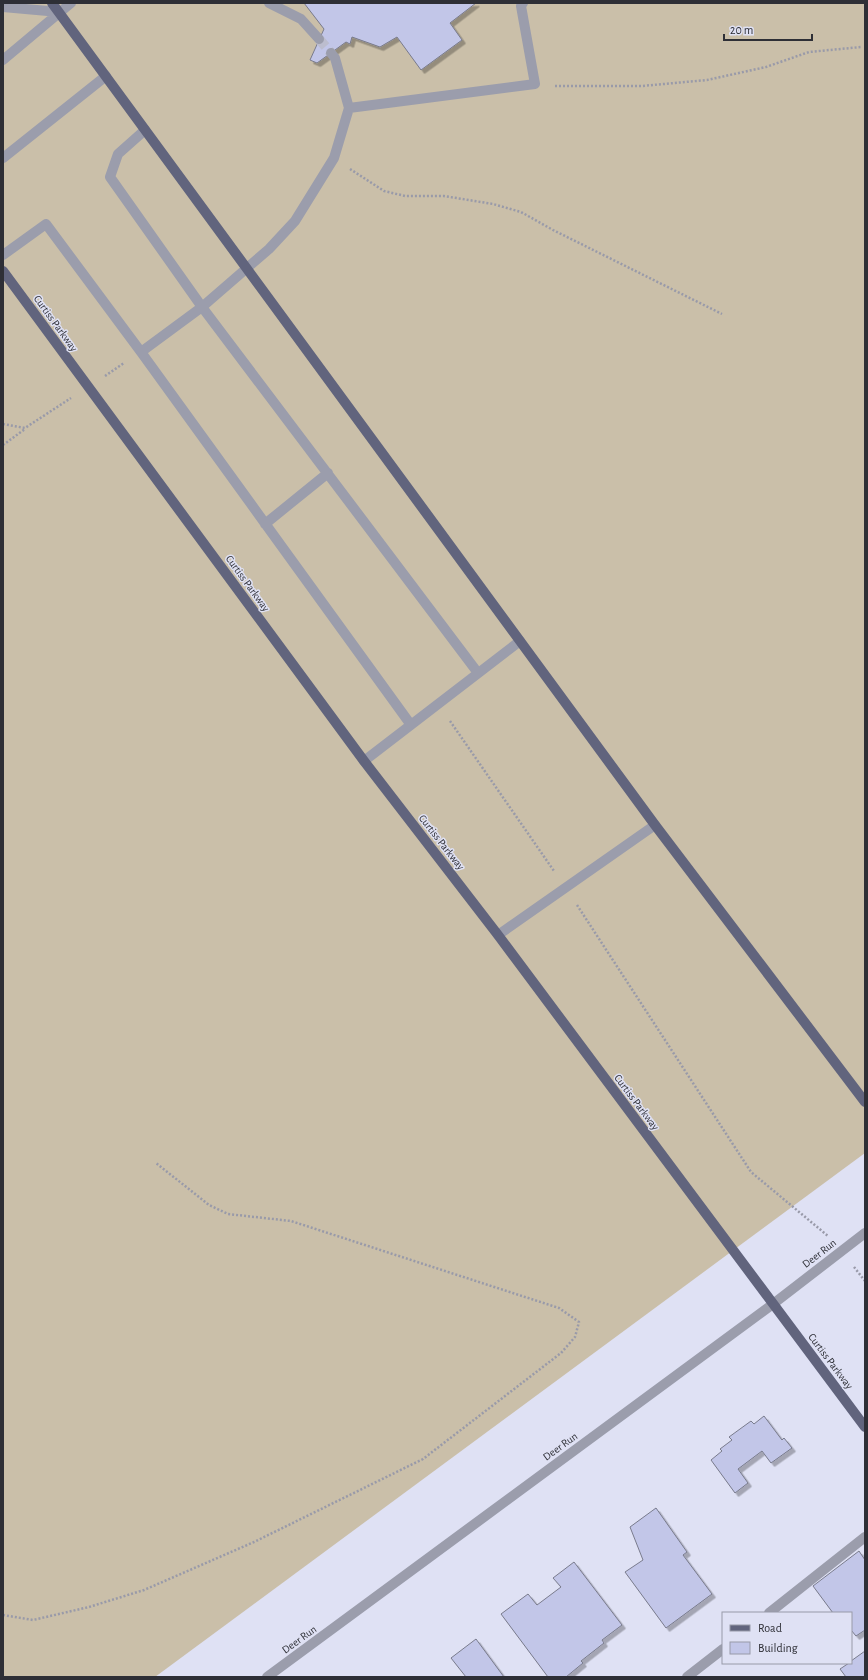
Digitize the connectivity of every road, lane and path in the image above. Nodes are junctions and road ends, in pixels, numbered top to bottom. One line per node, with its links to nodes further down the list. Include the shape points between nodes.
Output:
1 (52, 3): 6 (main road)
2 (71, 3): 6 (street)
3 (269, 3): 7 (street, via 302,19)
4 (522, 3): 12 (street)
5 (3, 7): 6 (street)
6 (59, 12): 10 (street); 11 (main road)
7 (319, 39)
8 (861, 47): 12 (path, via 809,52 766,67 707,80 642,86)
9 (331, 53): 13 (street, via 335,58)
10 (3, 60)
11 (106, 76): 14 (main road); 15 (street)
12 (535, 84): 13 (street)
13 (349, 108): 16 (street)
14 (145, 130): 18 (main road); 20 (street, via 118,154 110,177)
15 (3, 158)
16 (334, 158): 18 (street, via 295,221); 21 (path, via 384,191 405,196 444,196 493,204 521,212)
17 (3, 255): 22 (street, via 46,224)
18 (247, 268): 20 (street); 27 (main road)
19 (3, 271): 31 (main road, Curtiss Parkway)
20 (202, 307): 22 (street); 25 (street)
21 (722, 314)
22 (141, 352): 26 (street)
23 (25, 428): 24 (path)
24 (3, 445)
25 (328, 473): 26 (street); 28 (street)
26 (265, 524): 30 (street)
27 (520, 641): 28 (street); 32 (main road)
28 (478, 673): 29 (street)
29 (438, 704): 30 (street); 33 (path)
30 (411, 725): 31 (street)
31 (364, 761): 35 (main road, Curtiss Parkway)
32 (655, 825): 35 (street); 36 (main road)
33 (555, 872)
34 (576, 904): 39 (path, via 751,1172)
35 (498, 935): 42 (main road, Curtiss Parkway)
36 (865, 1102)
37 (156, 1163): 46 (path, via 209,1205 228,1214 291,1222 558,1308 579,1322 575,1337 561,1353 423,1459 254,1542 144,1590 89,1607 33,1620)
38 (865, 1233): 42 (street, Deer Run)
39 (831, 1238)
40 (852, 1264): 41 (path)
41 (865, 1281)
42 (773, 1304): 43 (main road, Curtiss Parkway); 48 (street, Deer Run)
43 (865, 1427)
44 (865, 1538): 45 (street)
45 (770, 1612)
46 (3, 1615)
47 (722, 1650): 49 (street)
48 (267, 1677)
49 (687, 1677)

